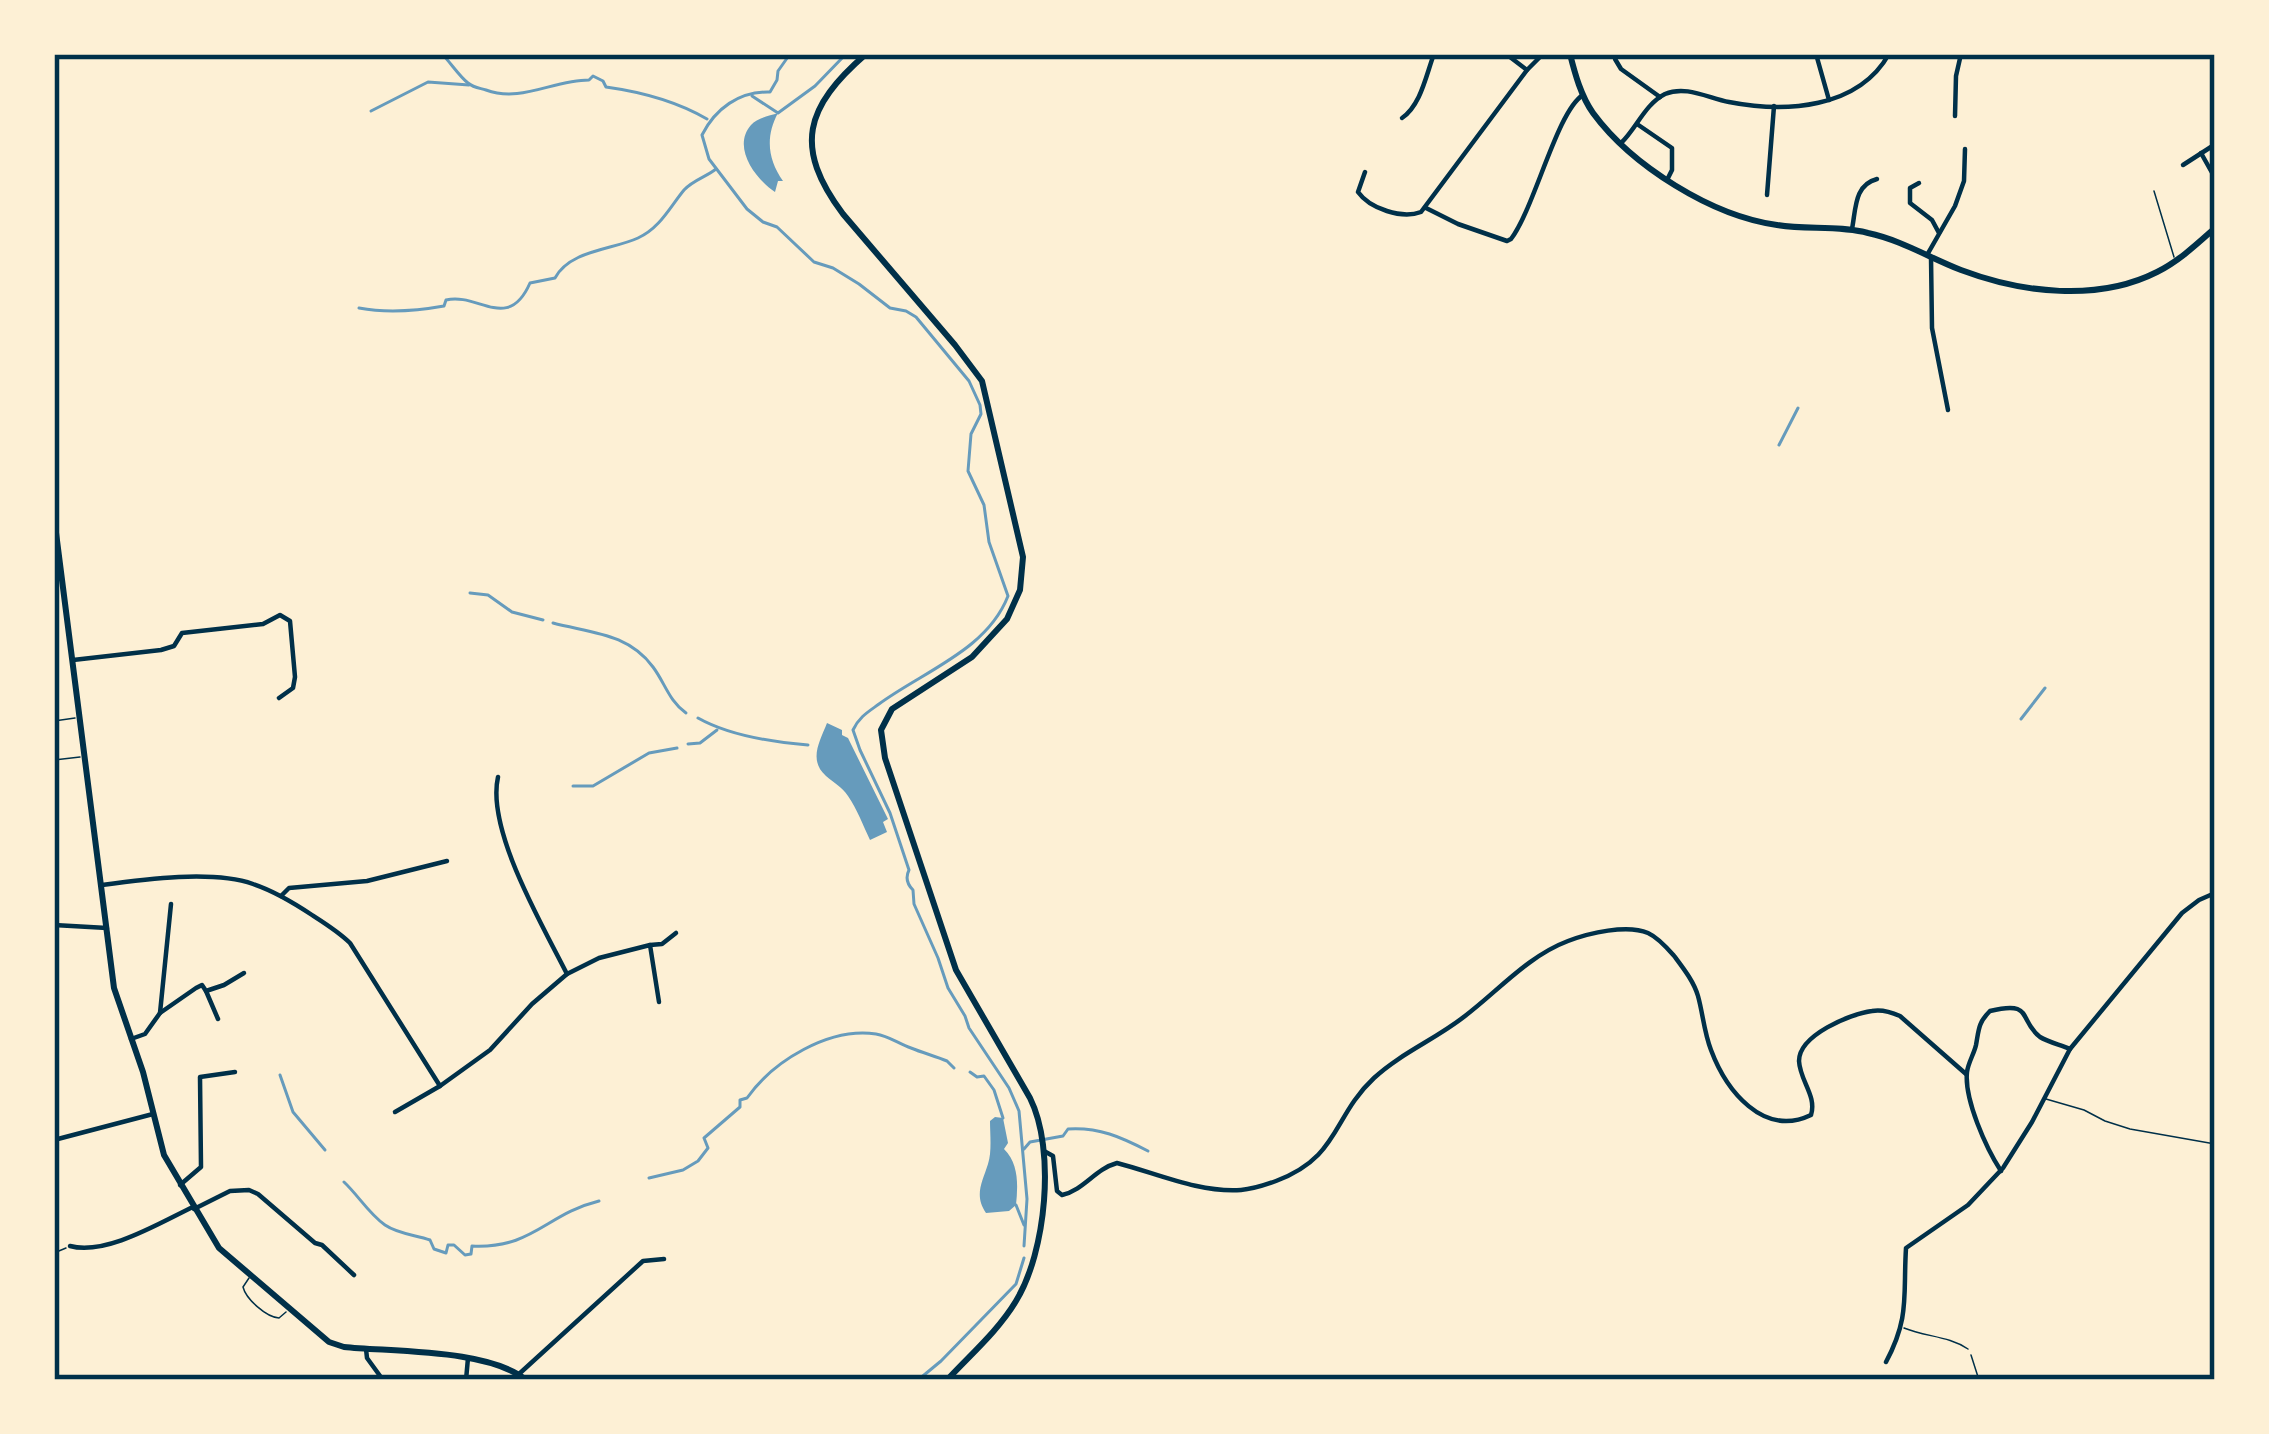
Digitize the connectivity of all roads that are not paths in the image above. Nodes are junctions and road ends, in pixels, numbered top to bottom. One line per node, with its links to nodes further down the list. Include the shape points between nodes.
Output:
1 (1434, 54): 16 (street, via 1415,106)
2 (1506, 54): 10 (street)
3 (1543, 54): 10 (street)
4 (1570, 54): 11 (main road)
5 (1816, 54): 13 (street)
6 (1889, 54): 13 (street, via 1871,79)
7 (1961, 54): 15 (street)
8 (863, 57): 71 (main road, via 820,108 812,156 838,206 982,381 1023,576 1014,608 994,635 895,706 880,738 956,970 1030,1098)
9 (1615, 59): 12 (street)
10 (1527, 70): 32 (street)
11 (1583, 95): 18 (main road); 32 (street, via 1572,102 1507,241)
12 (1660, 97): 14 (street, via 1688,91); 17 (street)
13 (1829, 100): 14 (street)
14 (1774, 106): 23 (street)
15 (1955, 116)
16 (1402, 118)
17 (1637, 124): 18 (street); 28 (street, via 1672,148)
18 (1622, 143): 28 (main road)
19 (2214, 145): 21 (street)
20 (1965, 149): 35 (street, via 1964,181)
21 (2201, 154): 24 (street); 26 (street)
22 (1759, 158): 23 (street)
23 (1770, 159): 31 (street)
24 (2183, 165)
25 (1365, 172): 32 (street, via 1358,192 1366,202 1416,216)
26 (2215, 178)
27 (1877, 179): 34 (street, via 1859,191)
28 (1667, 180): 34 (main road, via 1759,222)
29 (1919, 183): 35 (street, via 1910,188 1910,203)
30 (2154, 191): 37 (lane)
31 (1767, 195)
32 (1426, 208)
33 (2215, 228): 37 (main road)
34 (1852, 229): 36 (main road)
35 (1939, 233): 36 (street)
36 (1929, 256): 37 (main road, via 2005,283 2081,290 2135,282); 38 (street)
37 (2175, 261)
38 (1948, 410)
39 (54, 517): 40 (main road)
40 (73, 660): 41 (street, via 161,650 182,633 280,615 290,621 296,677); 42 (main road)
41 (279, 698)
42 (79, 718): 43 (lane); 44 (main road)
43 (54, 721)
44 (83, 757): 45 (lane); 48 (main road)
45 (54, 760)
46 (498, 778): 57 (street, via 514,863)
47 (447, 862): 50 (street, via 289,888)
48 (101, 885): 50 (street, via 232,879); 53 (main road)
49 (2215, 893): 63 (street, via 2176,919)
50 (281, 896): 66 (street, via 350,944)
51 (171, 904): 60 (street)
52 (54, 925): 53 (street)
53 (107, 928): 62 (main road)
54 (676, 933): 55 (street)
55 (650, 945): 57 (street); 59 (street)
56 (244, 973): 58 (street)
57 (567, 974): 66 (street, via 490,1050)
58 (206, 991): 60 (street, via 202,985); 61 (street)
59 (659, 1002)
60 (160, 1012): 62 (street)
61 (218, 1019)
62 (131, 1040): 69 (main road)
63 (2070, 1049): 65 (street, via 2037,1034 2019,1010 1993,1010 1978,1024); 67 (street)
64 (236, 1072): 74 (street, via 200,1077 201,1167)
65 (1966, 1074): 71 (street, via 1905,1020 1872,1011 1806,1042 1799,1056 1811,1115 1770,1119 1749,1108 1720,1069 1696,989 1669,950 1642,931 1589,936 1540,956 1376,1076 1323,1151 1287,1176 1221,1190 1113,1164 1062,1195); 73 (street)
66 (440, 1086): 68 (street)
67 (2044, 1098): 72 (lane, via 2130,1129); 73 (street)
68 (395, 1112)
69 (153, 1114): 70 (street); 74 (main road)
70 (54, 1140)
71 (1043, 1142): 90 (main road, via 1039,1230 1027,1281)
72 (2215, 1144)
73 (2001, 1171): 82 (street, via 1906,1249)
74 (180, 1185): 75 (main road)
75 (194, 1208): 76 (street, via 133,1235); 79 (street, via 239,1189 258,1194); 80 (main road, via 215,1243)
76 (70, 1246): 77 (lane)
77 (54, 1252)
78 (664, 1258): 87 (street, via 643,1261)
79 (354, 1275)
80 (250, 1276): 81 (main road); 81 (lane, via 246,1295 272,1318)
81 (289, 1309): 83 (main road, via 329,1342)
82 (1902, 1327): 84 (lane); 86 (street)
83 (366, 1349): 85 (main road); 88 (street)
84 (1968, 1349)
85 (468, 1358): 87 (main road); 89 (street)
86 (1886, 1362)
87 (522, 1377)
88 (383, 1380)
89 (466, 1380)
90 (947, 1380)

